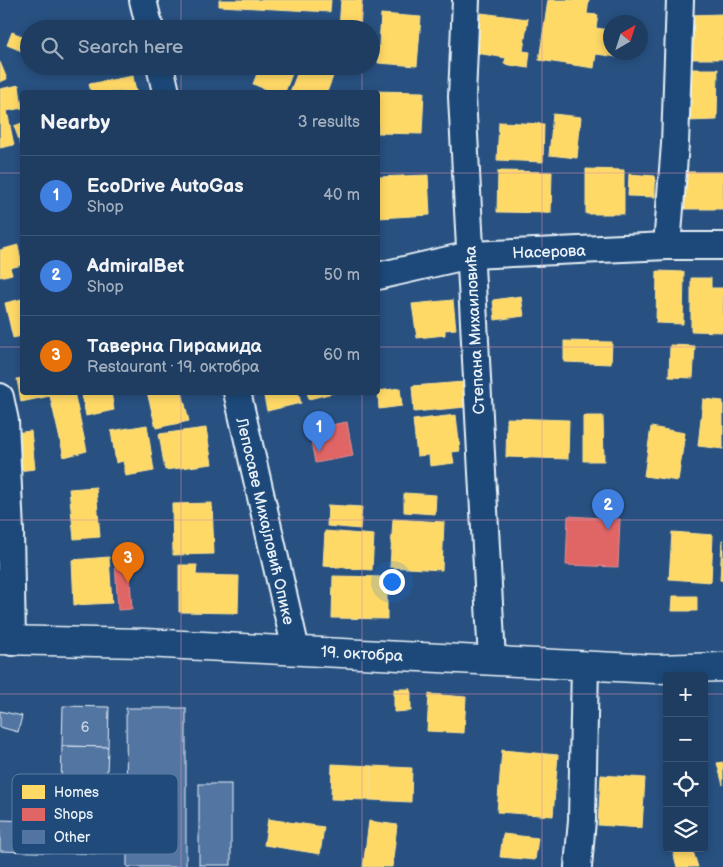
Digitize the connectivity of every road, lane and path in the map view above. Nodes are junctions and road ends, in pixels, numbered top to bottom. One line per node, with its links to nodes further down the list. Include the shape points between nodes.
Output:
1 (143, 0): 4 (street)
2 (466, 0): 9 (street, Степана Михаиловића, via 462,97)
3 (680, 0): 7 (street, via 675,144)
4 (148, 20)
5 (162, 75): 6 (street)
6 (166, 90)
7 (667, 246): 8 (street, Насерова); 9 (street, Насерова)
8 (723, 246)
9 (470, 255): 10 (street, Насерова); 15 (street, Степана Михаиловића)
10 (380, 276)
11 (238, 395): 14 (street, Лепосаве Михајловић Опике)
12 (0, 397): 13 (street, via 6,430 10,532)
13 (6, 641): 14 (street, 19. октобра)
14 (296, 650): 15 (street, 19. октобра)
15 (492, 660): 16 (street, 19. октобра)
16 (586, 665): 17 (street, 19. октобра, via 656,669); 18 (street)
17 (723, 667)
18 (578, 867)

